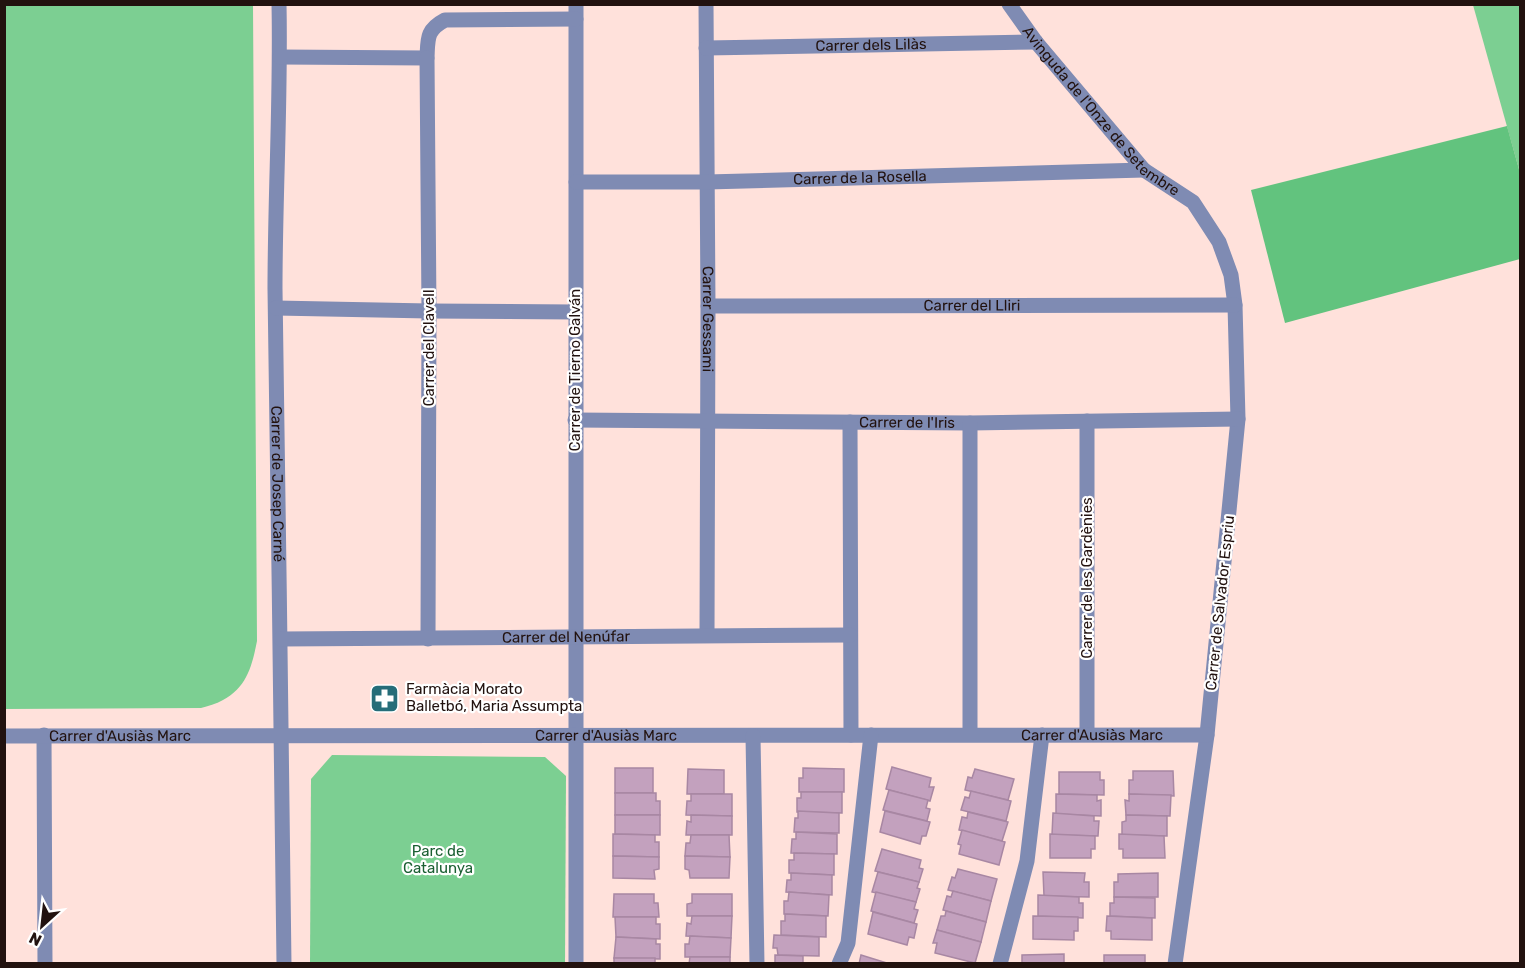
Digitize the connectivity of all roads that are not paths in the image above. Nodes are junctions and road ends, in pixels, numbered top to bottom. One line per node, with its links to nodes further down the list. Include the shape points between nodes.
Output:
1 (279, 4): 7 (street, Carrer de Josep Carné)
2 (706, 4): 6 (street, Carrer Gessami)
3 (1009, 4): 5 (street, Avinguda de l'Onze de Setembre)
4 (576, 12): 8 (street, Carrer del Clavell, via 445,20 434,26 428,38); 10 (street, Carrer de Tierno Galván)
5 (1036, 42): 6 (street, Carrer dels Lilàs); 9 (street, Avinguda de l'Onze de Setembre)
6 (706, 48): 11 (street, Carrer Gessami)
7 (280, 57): 8 (street); 15 (street, Carrer de Josep Carné)
8 (427, 58): 16 (street, Carrer del Clavell)
9 (1144, 170): 11 (street, Carrer de la Rosella); 12 (street, Avinguda de l'Onze de Setembre, via 1193,202)
10 (576, 182): 11 (street, Carrer de la Rosella); 17 (street, Carrer de Tierno Galván)
11 (707, 182): 14 (street, Carrer Gessami)
12 (1219, 242): 13 (street, Carrer de Salvador Espriu, via 1231,275)
13 (1235, 305): 14 (street, Carrer del Lliri); 18 (street, Carrer de Salvador Espriu)
14 (708, 306): 20 (street, Carrer Gessami)
15 (276, 308): 16 (street); 27 (street, Carrer de Josep Carné)
16 (429, 311): 17 (street); 28 (street, Carrer del Clavell)
17 (575, 312): 19 (street, Carrer de Tierno Galván)
18 (1238, 419): 21 (street, Carrer de l'Iris); 36 (street, Carrer de Salvador Espriu)
19 (575, 420): 20 (street, Carrer de l'Iris); 26 (street, Carrer de Tierno Galván)
20 (707, 421): 22 (street, Carrer de l'Iris); 24 (street, Carrer Gessami)
21 (1087, 421): 23 (street, Carrer de l'Iris); 30 (street, Carrer de les Gardènies)
22 (850, 422): 23 (street, Carrer de l'Iris); 25 (street)
23 (970, 423): 29 (street)
24 (706, 635): 25 (street, Carrer del Nenúfar); 26 (street, Carrer del Nenúfar)
25 (850, 635): 33 (street)
26 (576, 637): 28 (street, Carrer del Nenúfar); 32 (street, Carrer de Tierno Galván)
27 (281, 639): 28 (street, Carrer del Nenúfar); 38 (street, Carrer de Josep Carné)
28 (428, 639)
29 (970, 734): 34 (street, Carrer d'Ausiàs Marc); 35 (street, Carrer d'Ausiàs Marc)
30 (1087, 734): 35 (street, Carrer d'Ausiàs Marc); 36 (street, Carrer d'Ausiàs Marc)
31 (44, 735): 37 (street, Carrer d'Ausiàs Marc); 38 (street, Carrer d'Ausiàs Marc); 40 (street)
32 (576, 735): 38 (street, Carrer d'Ausiàs Marc); 39 (street, Carrer d'Ausiàs Marc); 42 (street, Carrer de Tierno Galván)
33 (851, 735): 34 (street, Carrer d'Ausiàs Marc); 39 (street, Carrer d'Ausiàs Marc)
34 (871, 735): 44 (street, via 848,943)
35 (1042, 735): 45 (street, via 1027,861)
36 (1207, 735): 46 (street, Carrer de Salvador Espriu)
37 (4, 736)
38 (282, 736): 41 (street, Carrer de Josep Carné)
39 (753, 736): 43 (street)
40 (45, 963)
41 (285, 963)
42 (576, 963)
43 (758, 963)
44 (839, 963)
45 (1000, 963)
46 (1175, 963)

